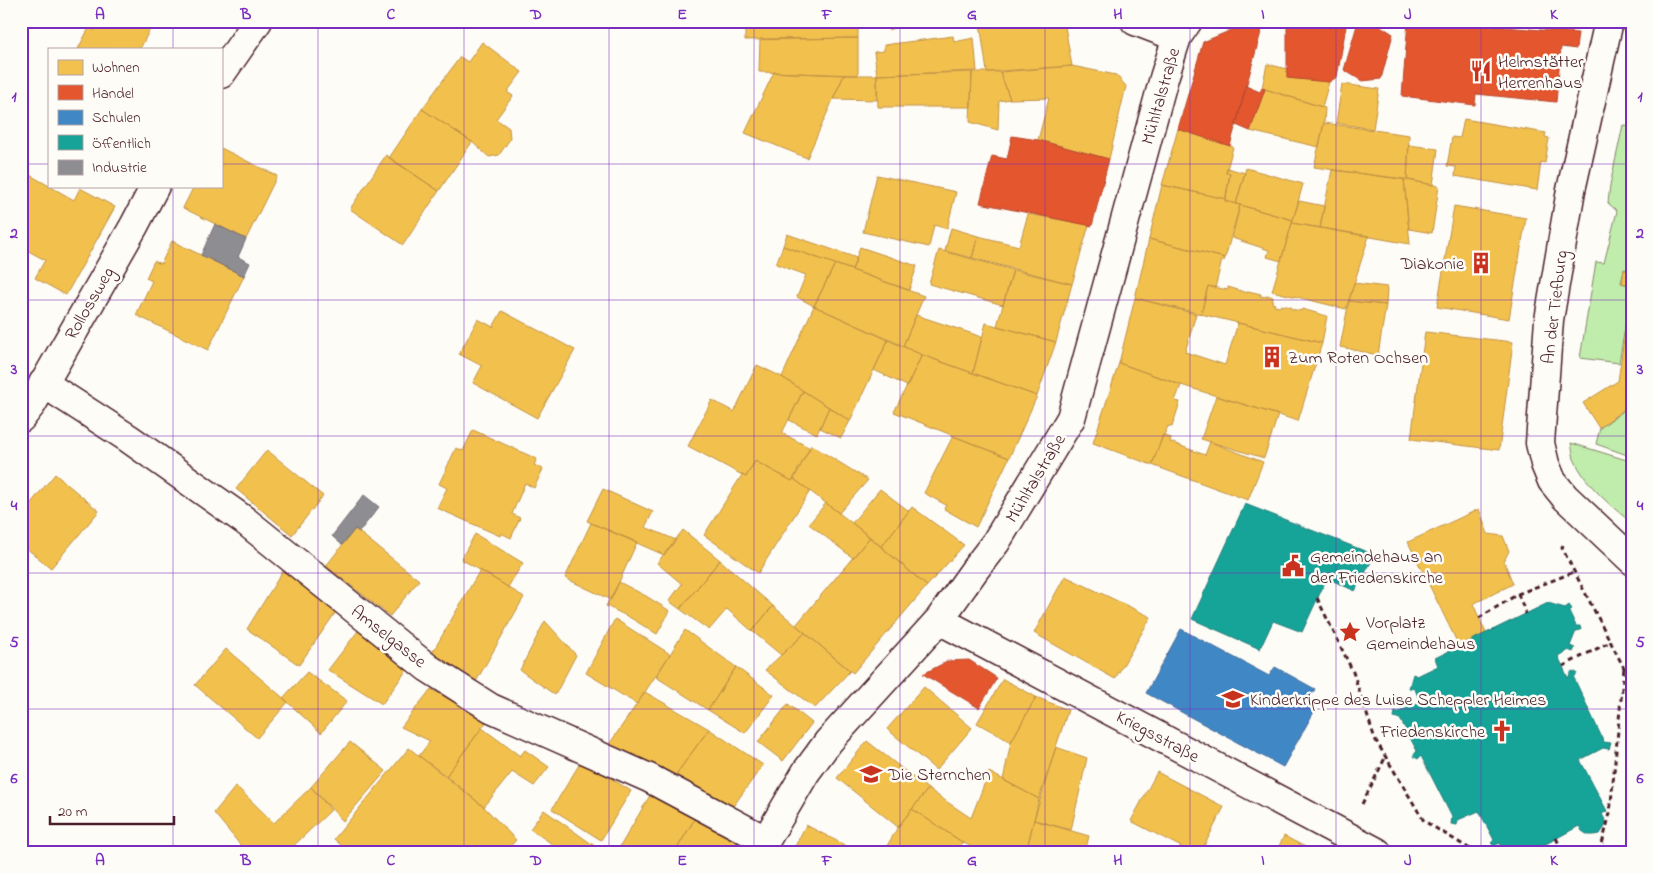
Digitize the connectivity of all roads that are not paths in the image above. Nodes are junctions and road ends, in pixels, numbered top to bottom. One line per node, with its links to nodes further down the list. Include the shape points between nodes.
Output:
1 (258, 21): 5 (street)
2 (1135, 21): 4 (street)
3 (1609, 21): 9 (street, An der Tiefburg, via 1571,190 1549,320 1540,443 1552,481)
4 (1182, 29): 10 (street, Mühltalstraße, via 1164,78 1071,418 996,542)
5 (222, 73)
6 (154, 188): 7 (street, Rollossweg)
7 (43, 382): 8 (street, Rollossweg); 11 (street, Amselgasse, via 244,520 428,668 491,708 648,778)
8 (21, 418)
9 (1633, 562)
10 (939, 620): 11 (street, Mühltalstraße, via 828,742 806,772); 12 (street, Kriegsstraße)
11 (762, 846)
12 (1377, 852)

